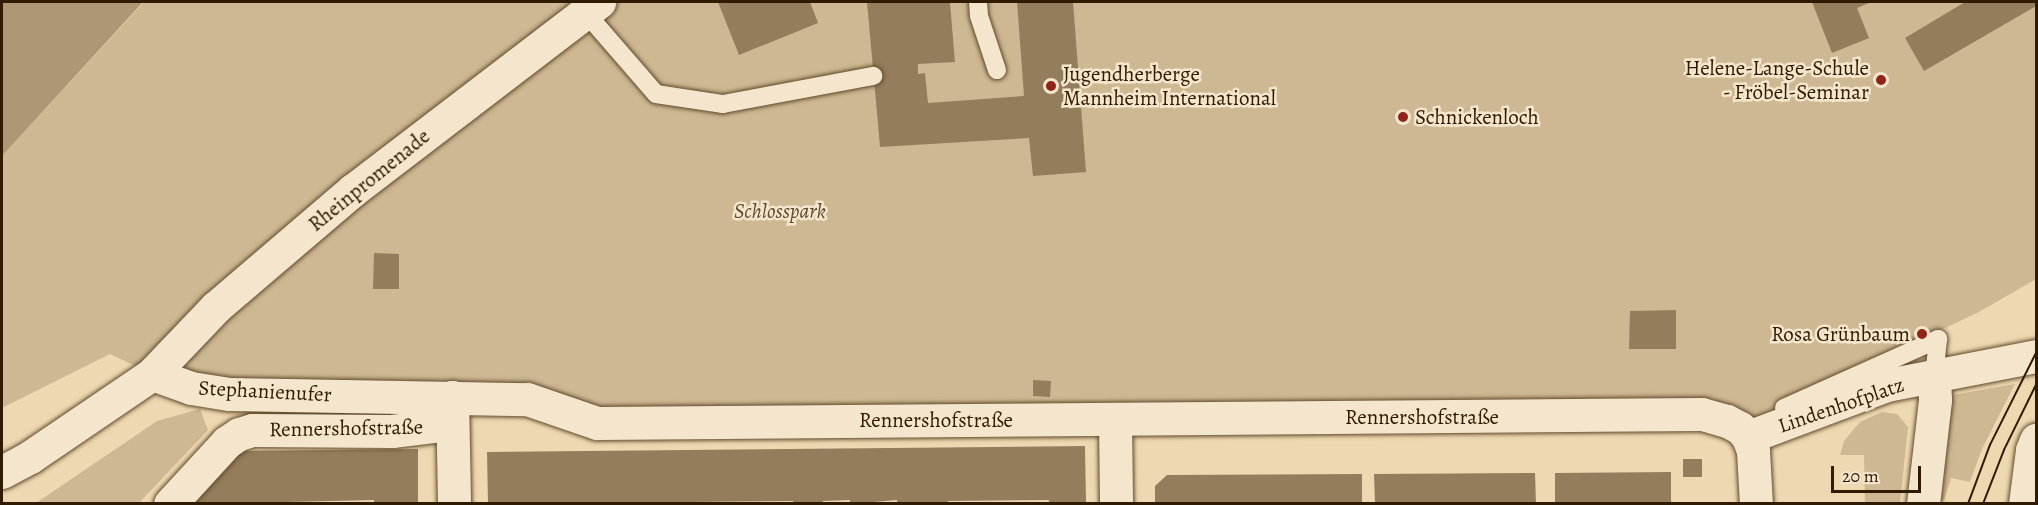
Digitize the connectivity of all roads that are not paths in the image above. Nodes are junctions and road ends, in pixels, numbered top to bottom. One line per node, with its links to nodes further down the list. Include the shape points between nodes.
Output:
1 (978, 2): 3 (lane)
2 (592, 7): 4 (lane, via 656,94 723,104); 6 (street, Rheinpromenade, via 353,190 216,307)
3 (996, 70)
4 (873, 76)
5 (2037, 356): 7 (street, Lindenhofplatz)
6 (152, 374): 8 (street, Stephanienufer, via 191,388 230,394); 12 (street)
7 (1934, 377): 11 (street, Lindenhofplatz, via 1887,384); 11 (lane, via 1938,339 1783,409); 17 (street)
8 (452, 397): 9 (street, Rennershofstraße, via 527,399 597,423); 13 (street, Rennershofstraße, via 442,421 433,426 392,430 252,430 238,434); 14 (street)
9 (1115, 419): 11 (street, Rennershofstraße, via 1702,414 1740,428); 15 (street)
10 (2033, 451): 18 (street)
11 (1751, 452): 16 (street)
12 (2, 472)
13 (170, 504)
14 (454, 504)
15 (1116, 504)
16 (1756, 504)
17 (1923, 504)
18 (2025, 504)

